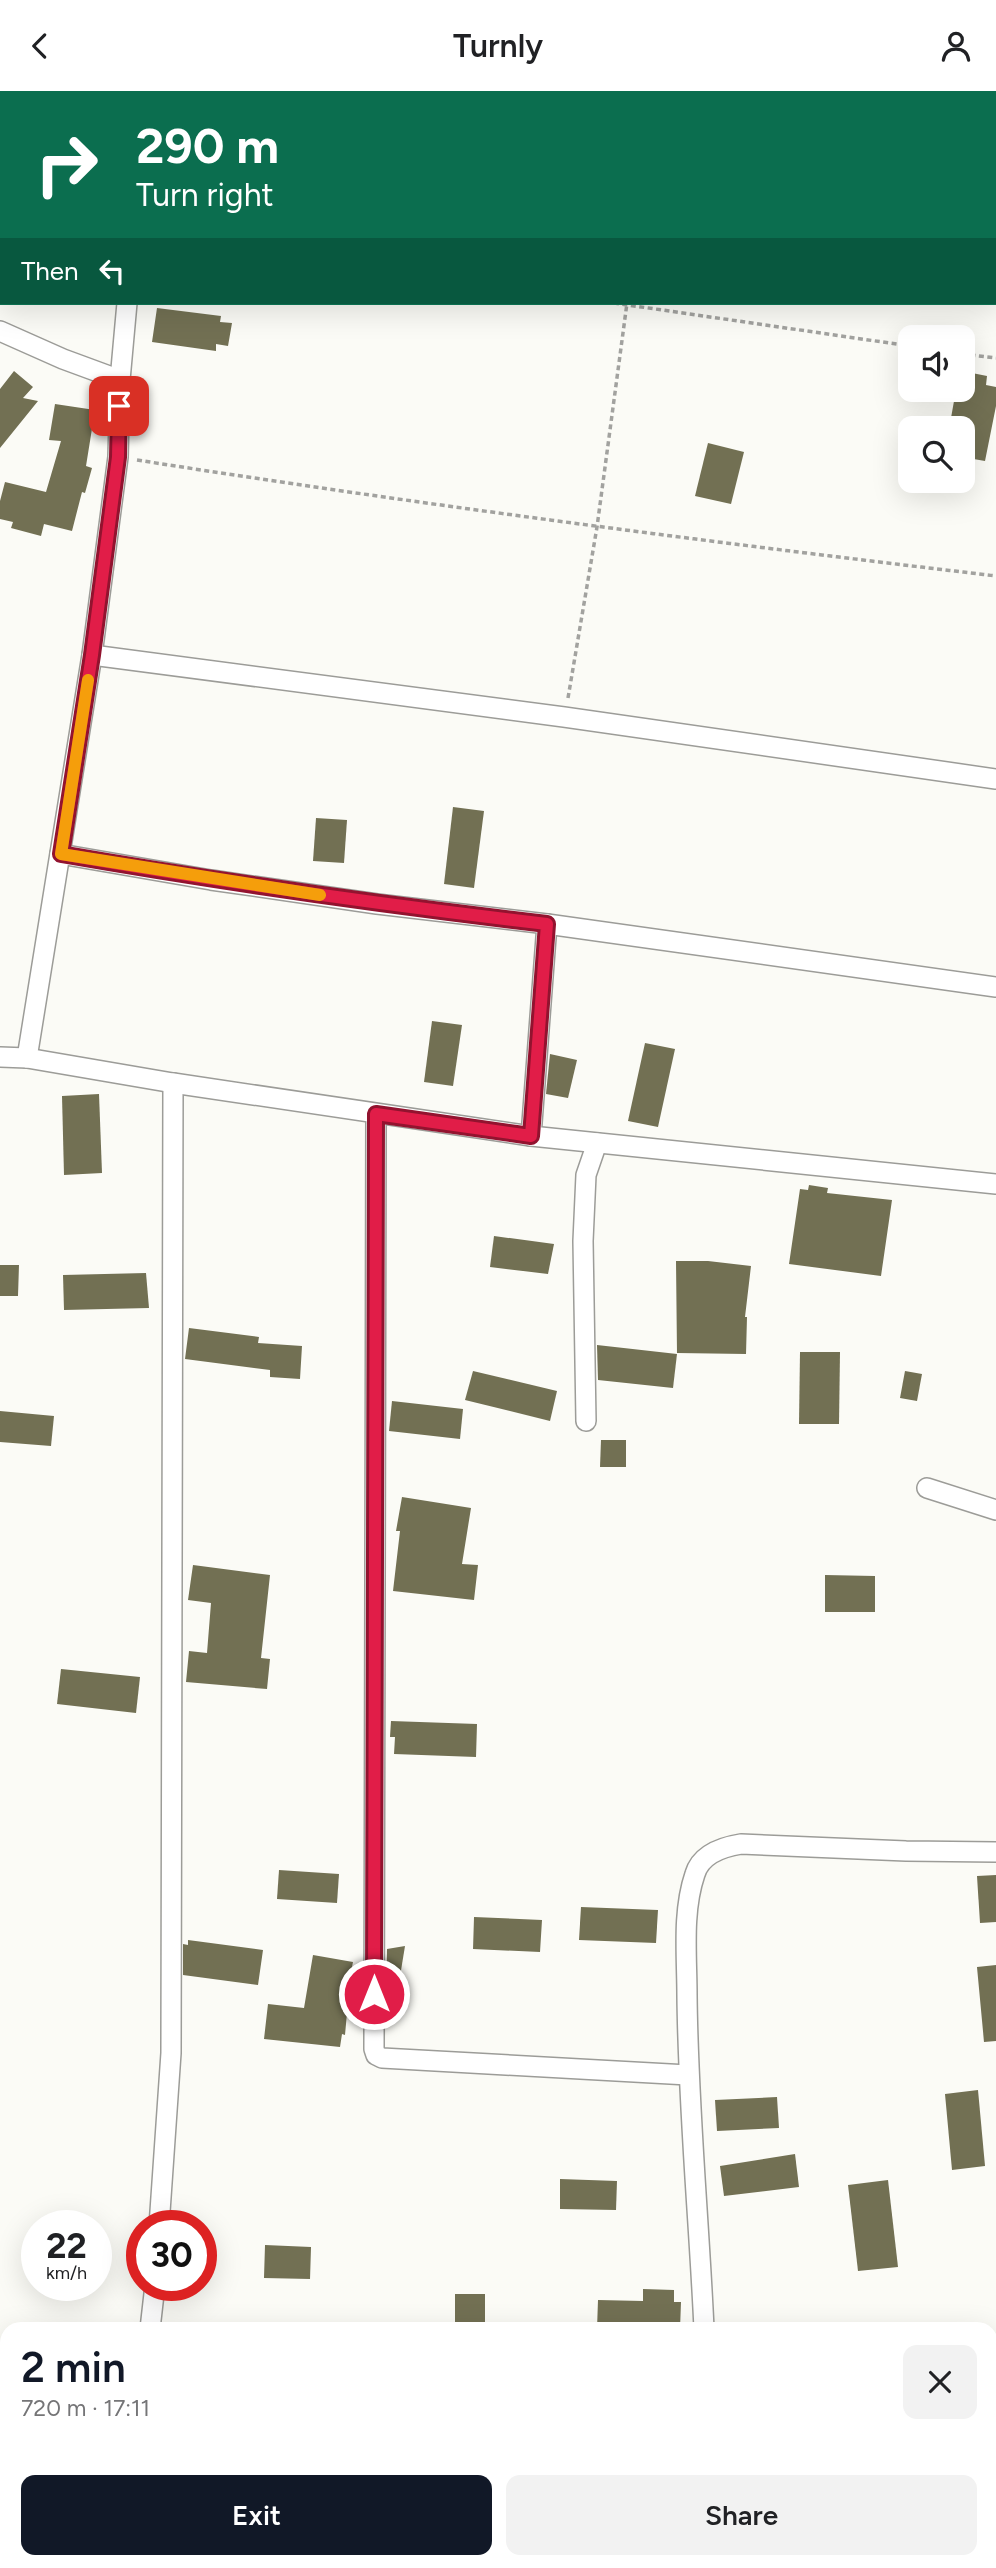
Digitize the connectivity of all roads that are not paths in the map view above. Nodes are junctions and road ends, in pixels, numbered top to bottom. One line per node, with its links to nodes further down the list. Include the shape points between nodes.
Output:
1 (127, 305): 3 (street)
2 (0, 331): 3 (street)
3 (120, 380): 4 (street, via 118,457)
4 (92, 655): 5 (street); 6 (street)
5 (996, 779)
6 (61, 854): 7 (street, via 363,902); 10 (street)
7 (547, 924): 8 (street); 13 (street)
8 (996, 987)
9 (0, 1057): 10 (street)
10 (27, 1058): 11 (street)
11 (173, 1083): 12 (street); 21 (street, via 171,2053)
12 (376, 1114): 13 (street); 20 (street, via 374,2049 382,2057)
13 (531, 1136): 14 (street)
14 (597, 1143): 15 (street); 16 (street, via 585,1188)
15 (996, 1184)
16 (586, 1421)
17 (927, 1488): 18 (street)
18 (996, 1510)
19 (996, 1852): 20 (street, via 741,1844 722,1847 708,1856 694,1874 686,1922)
20 (688, 2075): 24 (street)
21 (160, 2210)
22 (153, 2301): 23 (street)
23 (151, 2322)
24 (704, 2322)

